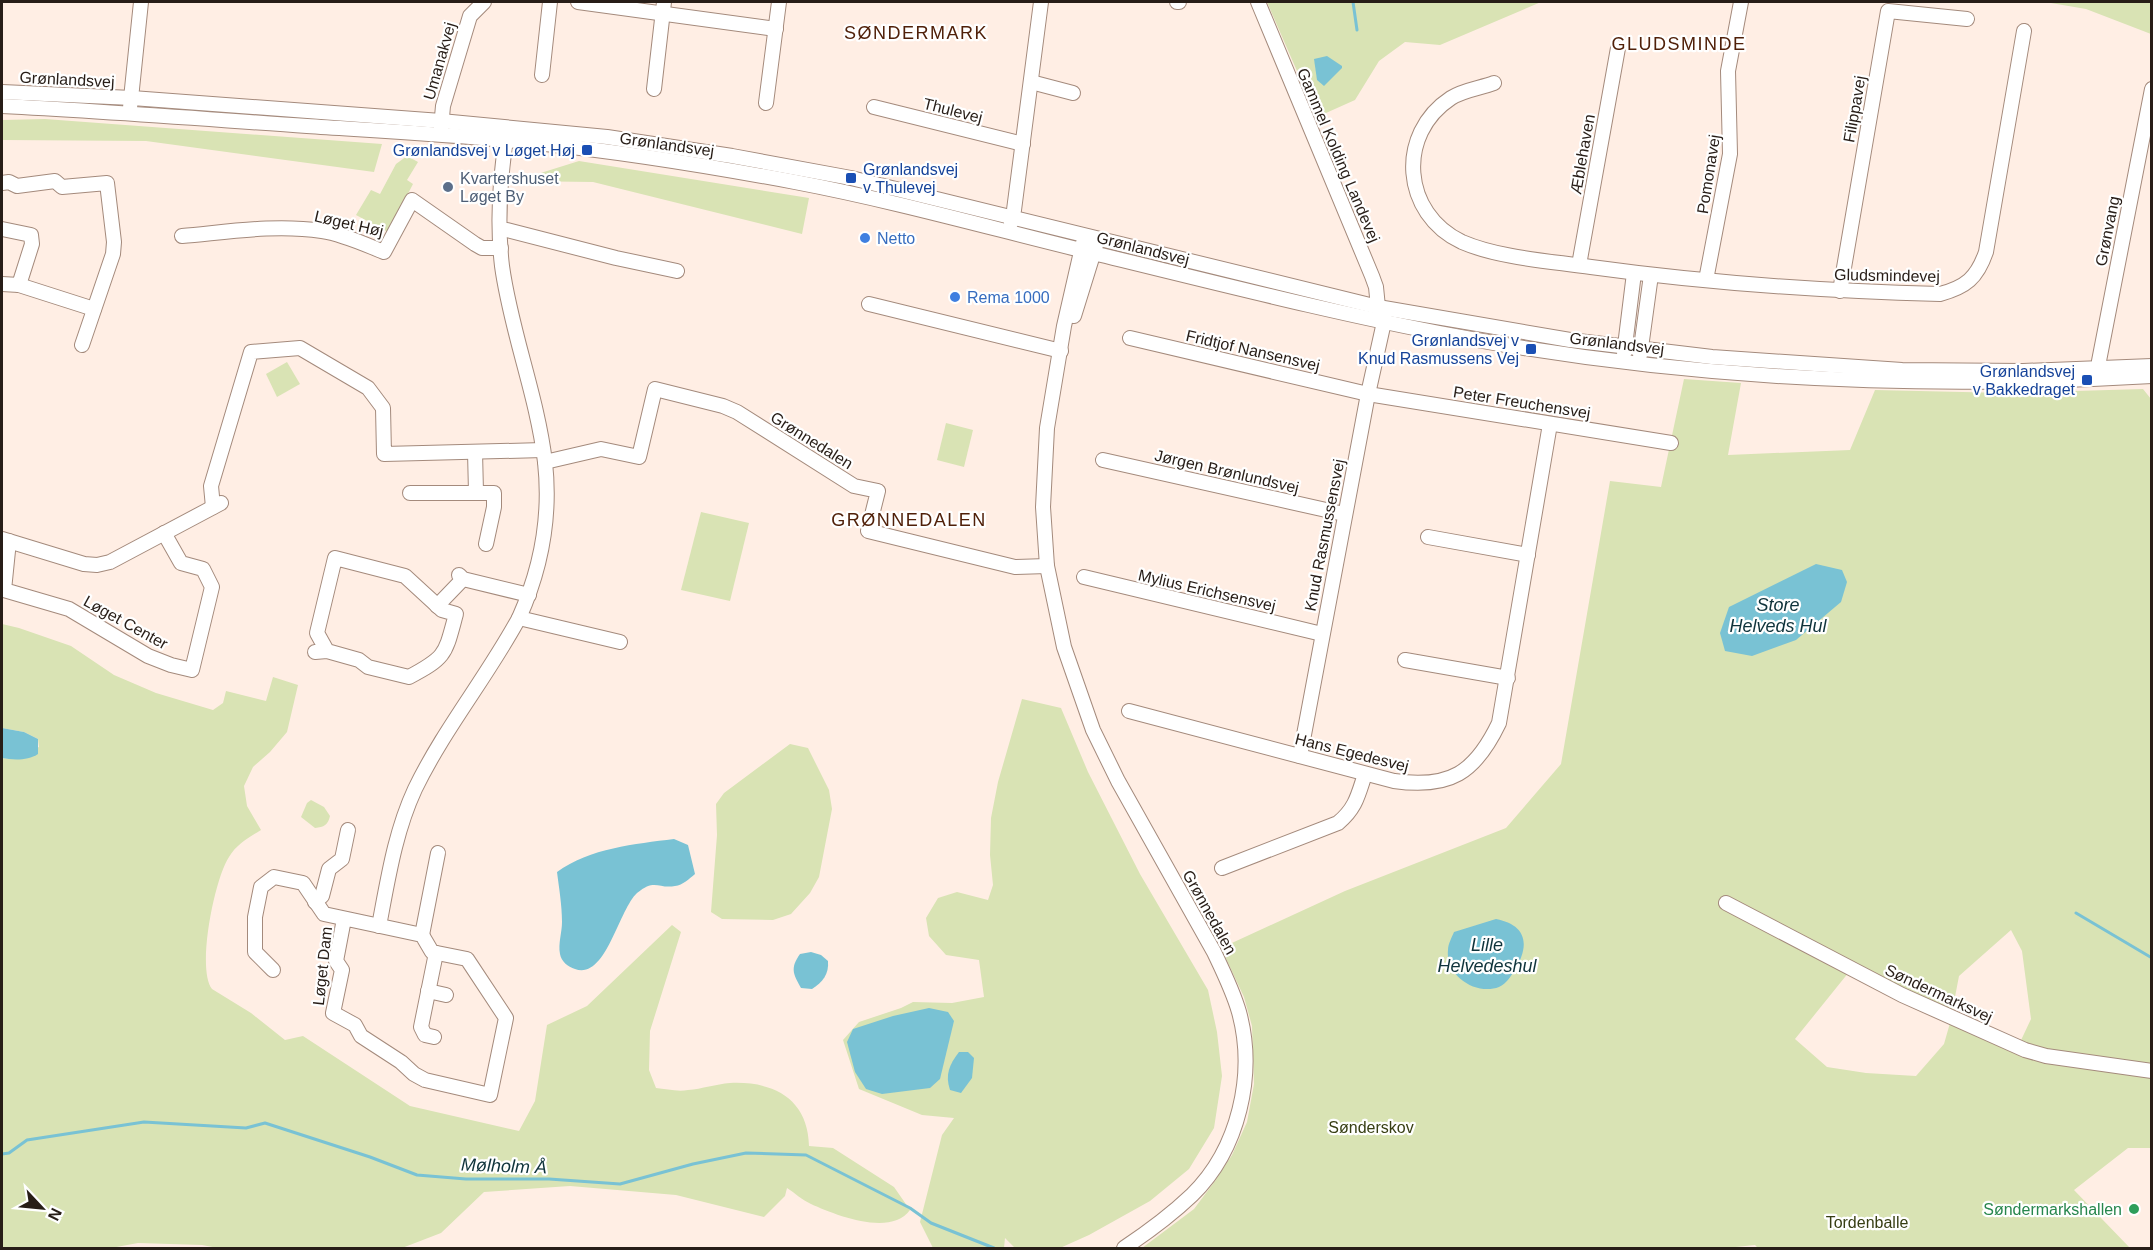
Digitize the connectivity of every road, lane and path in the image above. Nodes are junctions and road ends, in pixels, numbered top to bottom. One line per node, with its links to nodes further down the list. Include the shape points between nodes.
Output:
1 (141, 2): 21 (street, Grønlandsvej)
2 (484, 2): 26 (street, Umanakvej, via 470,16)
3 (550, 2): 14 (street)
4 (578, 2): 9 (street)
5 (779, 2): 11 (street)
6 (1041, 2): 15 (street)
7 (1258, 2): 48 (street, Gammel Kolding Landevej, via 1376,286)
8 (1741, 2): 43 (street, Pomonavej, via 1728,71 1731,154)
9 (664, 7): 11 (street); 17 (street)
10 (1967, 19): 46 (street, Filippavej, via 1887,11)
11 (776, 28): 22 (street)
12 (2024, 31): 46 (street, Gludsmindevej, via 1986,252 1979,270 1955,290 1940,294)
13 (1618, 48): 39 (street, Æblehaven)
14 (542, 75)
15 (1031, 82): 20 (street); 30 (street)
16 (1494, 83): 39 (street, Gludsmindevej, via 1452,97 1432,114 1417,139 1413,157 1419,199 1430,218 1461,241 1496,253)
17 (654, 89)
18 (2151, 89): 59 (street, Grønvang)
19 (2, 92): 21 (street, Grønlandsvej)
20 (1073, 93)
21 (132, 98): 25 (street, Grønlandsvej); 26 (street, Grønlandsvej)
22 (766, 103)
23 (2, 106): 25 (street, Grønlandsvej)
24 (874, 107): 30 (street, Thulevej)
25 (130, 113): 28 (street, Grønlandsvej)
26 (441, 121): 27 (street, Grønlandsvej); 28 (street, Umanakvej)
27 (508, 127): 29 (street); 32 (street, Grønlandsvej, via 742,157 851,178)
28 (440, 136): 29 (street, Grønlandsvej)
29 (506, 141): 34 (street); 35 (street, Grønlandsvej, via 727,169)
30 (1023, 144): 32 (street)
31 (2, 183): 49 (street, via 17,186 55,181 62,187 107,183 113,254)
32 (1012, 217): 35 (street); 37 (street, Grønlandsvej)
33 (2, 229): 45 (street, via 31,235 32,244)
34 (500, 230): 38 (street); 40 (street)
35 (1008, 231): 37 (street, Grønlandsvej)
36 (182, 236): 38 (street, Løget Høj, via 298,229 337,234 384,252 412,200 482,248)
37 (1089, 245): 48 (street, Grønlandsvej); 50 (street, Grønlandsvej); 54 (street, Grønnedalen)
38 (501, 248): 65 (street, via 506,288)
39 (1579, 265): 41 (street, Gludsmindevej)
40 (677, 271)
41 (1634, 273): 42 (street, Gludsmindevej); 53 (street)
42 (1651, 275): 43 (street, Gludsmindevej); 55 (street)
43 (1706, 280): 46 (street, Gludsmindevej)
44 (2, 284): 45 (street)
45 (19, 285): 49 (street)
46 (1840, 291)
47 (869, 304): 54 (street)
48 (1378, 307): 50 (street, Gammel Kolding Landevej); 53 (street, Grønlandsvej)
49 (94, 309): 52 (street)
50 (1384, 322): 56 (street, Grønlandsvej); 61 (street, Knud Rasmussensvej)
51 (1130, 338): 61 (street, Fridtjof Nansensvej)
52 (82, 345)
53 (1625, 346): 55 (street, Grønlandsvej); 56 (street)
54 (1062, 348): 75 (street, Grønnedalen, via 1044,466)
55 (1641, 348): 57 (street); 59 (street, Grønlandsvej, via 1712,357 1902,370)
56 (1623, 362): 57 (street, Grønlandsvej)
57 (1640, 363): 59 (street, Grønlandsvej, via 1902,381)
58 (2151, 366): 59 (street, Grønlandsvej)
59 (2099, 374): 60 (street, Grønlandsvej)
60 (2151, 376)
61 (1368, 393): 62 (street, Peter Freuchensvej); 69 (street, Knud Rasmussensvej)
62 (1550, 424): 63 (street, Peter Freuchensvej); 74 (street, Hans Egedesvej)
63 (1671, 443)
64 (475, 452): 65 (street); 67 (street); 70 (street, Løget Center, via 384,454 384,408 368,388 300,348 251,352 211,486 218,505)
65 (544, 456): 75 (street, Grønnedalen, via 601,449 639,457 655,390 737,412 854,486 878,491 868,531 1015,567); 77 (street, via 546,522)
66 (1103, 460): 69 (street, Jørgen Brønlundsvej)
67 (476, 492): 68 (street); 73 (street, via 494,493)
68 (410, 493)
69 (1344, 514): 80 (street, Knud Rasmussensvej)
70 (164, 533): 72 (street, Løget Center, via 97,566); 72 (street, Løget Center, via 180,563 203,569 212,587 192,670 148,656 69,609 4,590)
71 (1428, 537): 74 (street)
72 (5, 540)
73 (486, 544)
74 (1528, 555): 83 (street, Hans Egedesvej)
75 (1047, 566): 103 (street, Grønnedalen, via 1064,647 1093,730 1214,952 1239,1013 1243,1041 1242,1098 1228,1143 1214,1168 1164,1220)
76 (1084, 577): 80 (street, Mylius Erichsensvej)
77 (529, 595): 78 (street, via 461,577); 79 (street)
78 (438, 606): 78 (street, via 456,614 447,648 435,663 409,677 321,652 317,633 334,558 405,576)
79 (519, 618): 81 (street); 94 (street, via 414,791 393,850)
80 (1322, 634): 85 (street, Knud Rasmussensvej)
81 (620, 642)
82 (1405, 660): 83 (street)
83 (1508, 678): 86 (street, Hans Egedesvej, via 1499,723 1489,744 1458,774 1418,784)
84 (1129, 711): 85 (street, Hans Egedesvej)
85 (1300, 756): 86 (street, Hans Egedesvej)
86 (1365, 774): 89 (street, via 1356,803 1338,822)
87 (348, 830): 90 (street, Løget Dam, via 342,859 329,870 322,896)
88 (438, 854): 96 (street)
89 (1222, 868)
90 (315, 902): 92 (street, Løget Dam, via 324,914); 93 (street, Løget Dam, via 303,883 274,877 261,887)
91 (1726, 903): 102 (street, Søndermarksvej, via 1902,995 2025,1050)
92 (344, 919): 94 (street, Løget Dam); 97 (street, Løget Dam, via 336,961 342,970 333,1013 355,1025 361,1036 425,1080 490,1095 506,1018 467,959)
93 (255, 926): 95 (street); 98 (street, Løget Dam, via 255,952)
94 (379, 926): 96 (street, Løget Dam)
95 (270, 928)
96 (422, 935): 97 (street)
97 (436, 953): 99 (street)
98 (273, 970)
99 (428, 991): 100 (street); 101 (street, via 421,1027 425,1035)
100 (446, 995)
101 (434, 1036)
102 (2151, 1071)
103 (1124, 1248)

